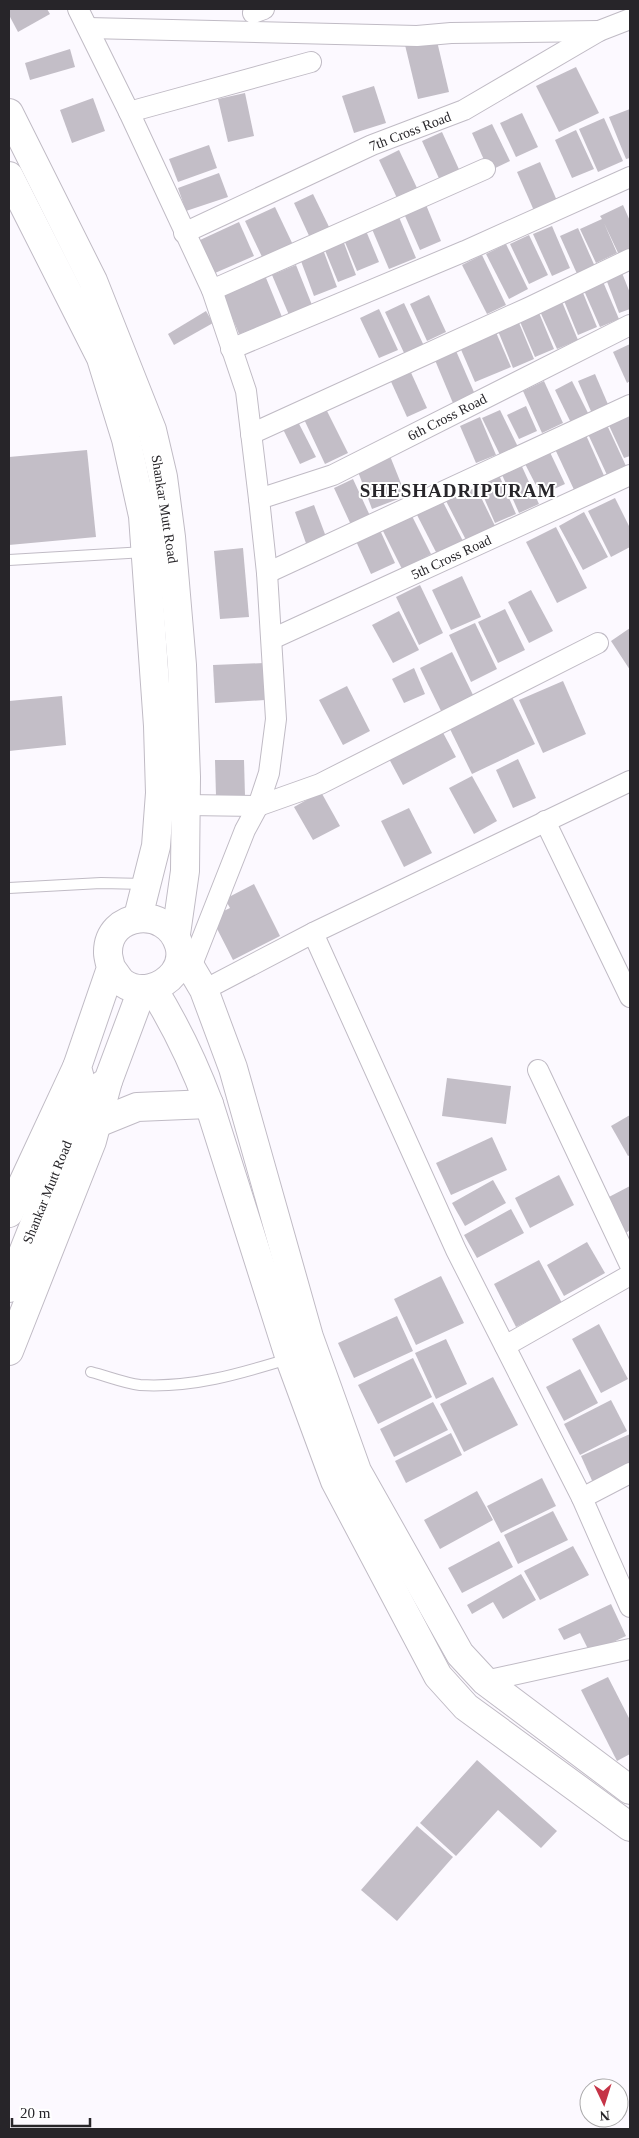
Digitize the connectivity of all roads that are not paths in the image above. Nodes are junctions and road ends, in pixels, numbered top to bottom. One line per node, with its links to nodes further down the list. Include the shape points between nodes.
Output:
1 (83, 14): 3 (street, via 417,36); 5 (street)
2 (630, 19): 3 (street, 7th Cross Road)
3 (599, 31): 10 (street, 7th Cross Road, via 464,110 372,145)
4 (311, 62): 5 (street)
5 (129, 112): 10 (street)
6 (9, 113): 16 (main road, Shankar Mutt Road, via 93,281)
7 (485, 169): 12 (street)
8 (9, 176): 18 (main road, Shankar Mutt Road, via 101,358)
9 (630, 177): 14 (street, via 465,251)
10 (184, 234): 12 (street)
11 (630, 259): 17 (street)
12 (212, 290): 14 (street)
13 (630, 326): 20 (street, 6th Cross Road, via 333,474)
14 (231, 349): 17 (street, via 246,391)
15 (630, 405): 23 (street)
16 (152, 430): 18 (main road); 27 (main road, Shankar Mutt Road, via 163,477 171,537 182,665)
17 (251, 434): 20 (street)
18 (126, 439): 21 (main road, Shankar Mutt Road, via 143,516)
19 (630, 475): 24 (street, 5th Cross Road)
20 (259, 500): 23 (street)
21 (146, 552): 22 (lane); 30 (main road, Shankar Mutt Road, via 160,793 156,846)
22 (9, 560)
23 (267, 573): 24 (street)
24 (272, 639): 28 (street, via 276,719 269,773)
25 (598, 643): 28 (street, via 339,776)
26 (630, 780): 29 (street)
27 (187, 805): 28 (street); 34 (main road, Shankar Mutt Road)
28 (258, 806): 34 (street)
29 (545, 822): 33 (street); 37 (street)
30 (147, 884): 31 (lane); 32 (main road, Shankar Mutt Road)
31 (9, 888)
32 (138, 917): 34 (main road, via 160,920); 35 (main road, via 123,924 112,936 108,952)
33 (313, 933): 34 (street); 46 (street, via 456,1250)
34 (188, 961): 36 (main road, Shankar Mutt Road, via 168,981); 54 (main road, via 244,1102 309,1337 357,1472 460,1654)
35 (111, 968): 36 (main road, via 123,983); 38 (main road)
36 (148, 989): 40 (main road, via 171,1018 196,1068); 41 (main road, via 108,1081)
37 (630, 997)
38 (77, 1067): 41 (main road); 42 (main road)
39 (538, 1070): 43 (street)
40 (209, 1104): 41 (main road); 48 (main road)
41 (87, 1109): 45 (main road, Shankar Mutt Road); 47 (main road, via 92,1141)
42 (9, 1213)
43 (630, 1265)
44 (630, 1275): 46 (street)
45 (9, 1288)
46 (505, 1346): 51 (street)
47 (9, 1351)
48 (290, 1359): 49 (lane, via 228,1378 182,1385 138,1385); 56 (main road, via 335,1481 438,1676 466,1707)
49 (92, 1372)
50 (630, 1473): 51 (street)
51 (582, 1498): 52 (street)
52 (630, 1607)
53 (630, 1649): 54 (street)
54 (485, 1681): 55 (main road)
55 (630, 1790)
56 (630, 1827)

